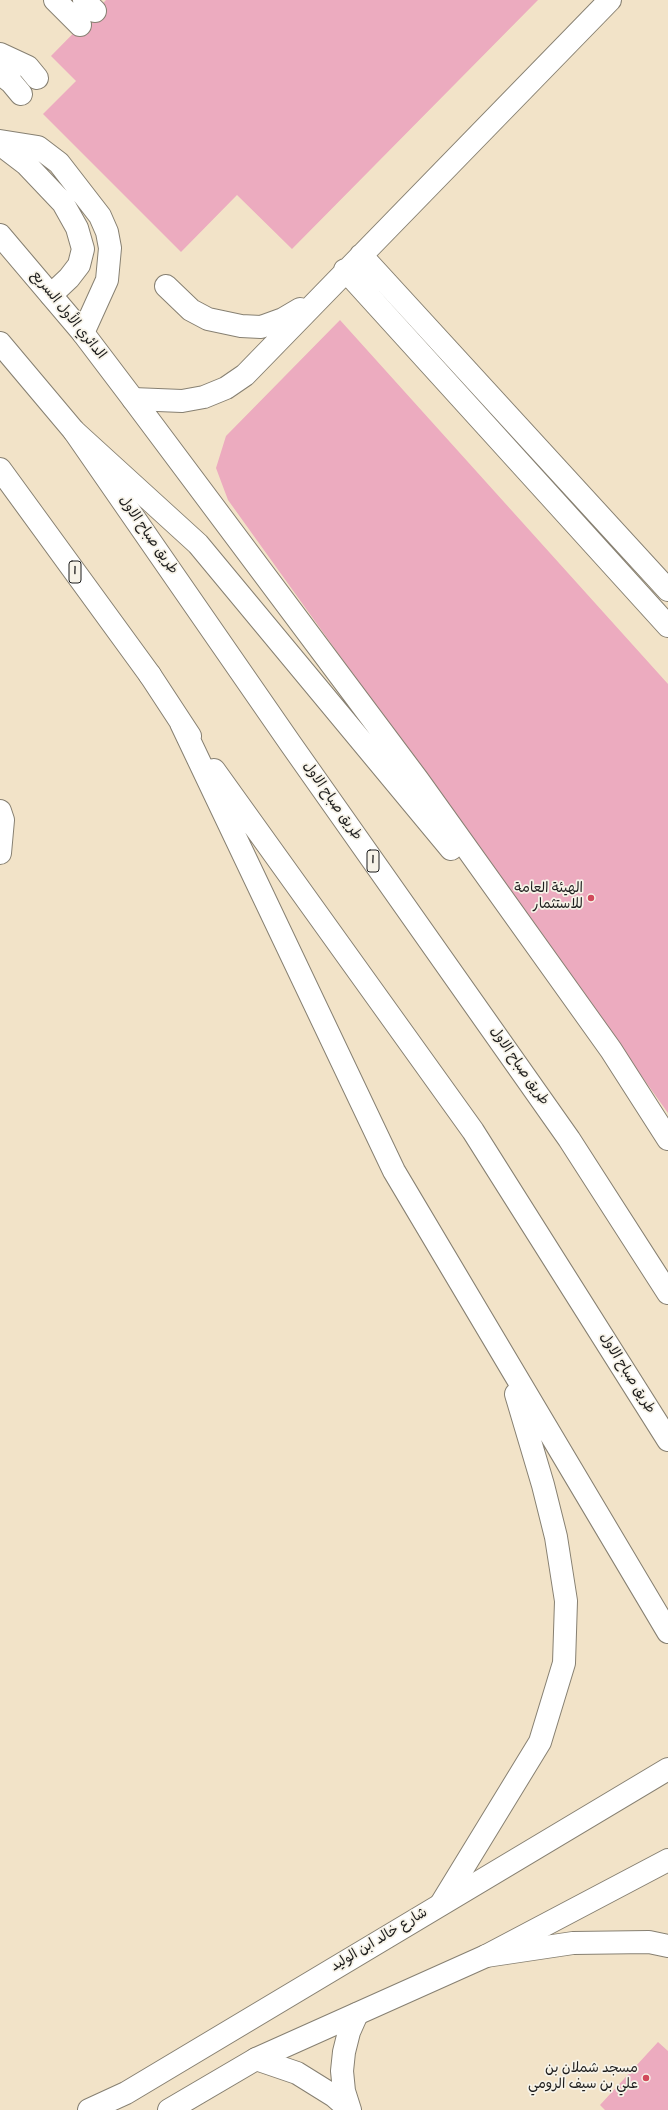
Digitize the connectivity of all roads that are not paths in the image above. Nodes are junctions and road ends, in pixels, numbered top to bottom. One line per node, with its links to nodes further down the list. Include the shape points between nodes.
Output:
1 (55, 0): 3 (main road)
2 (610, 0): 10 (main road)
3 (86, 12)
4 (0, 54): 6 (main road, via 28,67)
5 (0, 74): 7 (main road)
6 (37, 78)
7 (21, 94)
8 (0, 143): 14 (main road, via 26,164 63,203 77,228 83,249 79,265); 15 (main road, via 38,147 59,163 100,216 108,232 110,248 107,280)
9 (0, 235): 14 (main road, الدائري الأول السريع)
10 (361, 254): 11 (main road); 20 (main road)
11 (346, 270): 13 (main road); 21 (main road)
12 (166, 286): 13 (main road, via 191,310 208,320 261,327 283,320)
13 (327, 289): 17 (main road, via 245,375 226,388 182,402)
14 (51, 295): 15 (main road, الدائري الأول السريع)
15 (83, 334): 17 (main road, الدائري الأول السريع)
16 (0, 343): 18 (main road, 1)
17 (133, 399): 25 (main road, via 418,780)
18 (74, 431): 25 (main road, via 198,544 444,840); 27 (main road, طريق صباح الاول / 1, via 290,743 569,1138)
19 (0, 469): 22 (main road, طريق صباح الاول / 1, via 150,675)
20 (668, 590)
21 (668, 626)
22 (181, 723): 28 (main road, via 394,1171); 29 (main road, طريق صباح الاول / 1, via 473,1131)
23 (0, 811): 24 (main road, via 3,820)
24 (0, 853)
25 (611, 1050): 26 (main road)
26 (668, 1139)
27 (668, 1293)
28 (507, 1364): 30 (main road); 33 (main road, via 556,1537 566,1601 564,1663 540,1742)
29 (668, 1440)
30 (668, 1632)
31 (668, 1769): 33 (main road, شارع خالد ابن الوليد)
32 (668, 1860): 35 (main road)
33 (441, 1904): 38 (main road, شارع خالد ابن الوليد, via 126,2093)
34 (668, 1946): 35 (main road, via 648,1942 573,1943)
35 (486, 1956): 36 (main road)
36 (357, 2014): 37 (main road); 40 (main road, via 345,2045 342,2071 344,2092)
37 (256, 2059): 39 (main road); 40 (main road, via 297,2073 334,2096)
38 (89, 2110)
39 (169, 2110)
40 (350, 2110)

